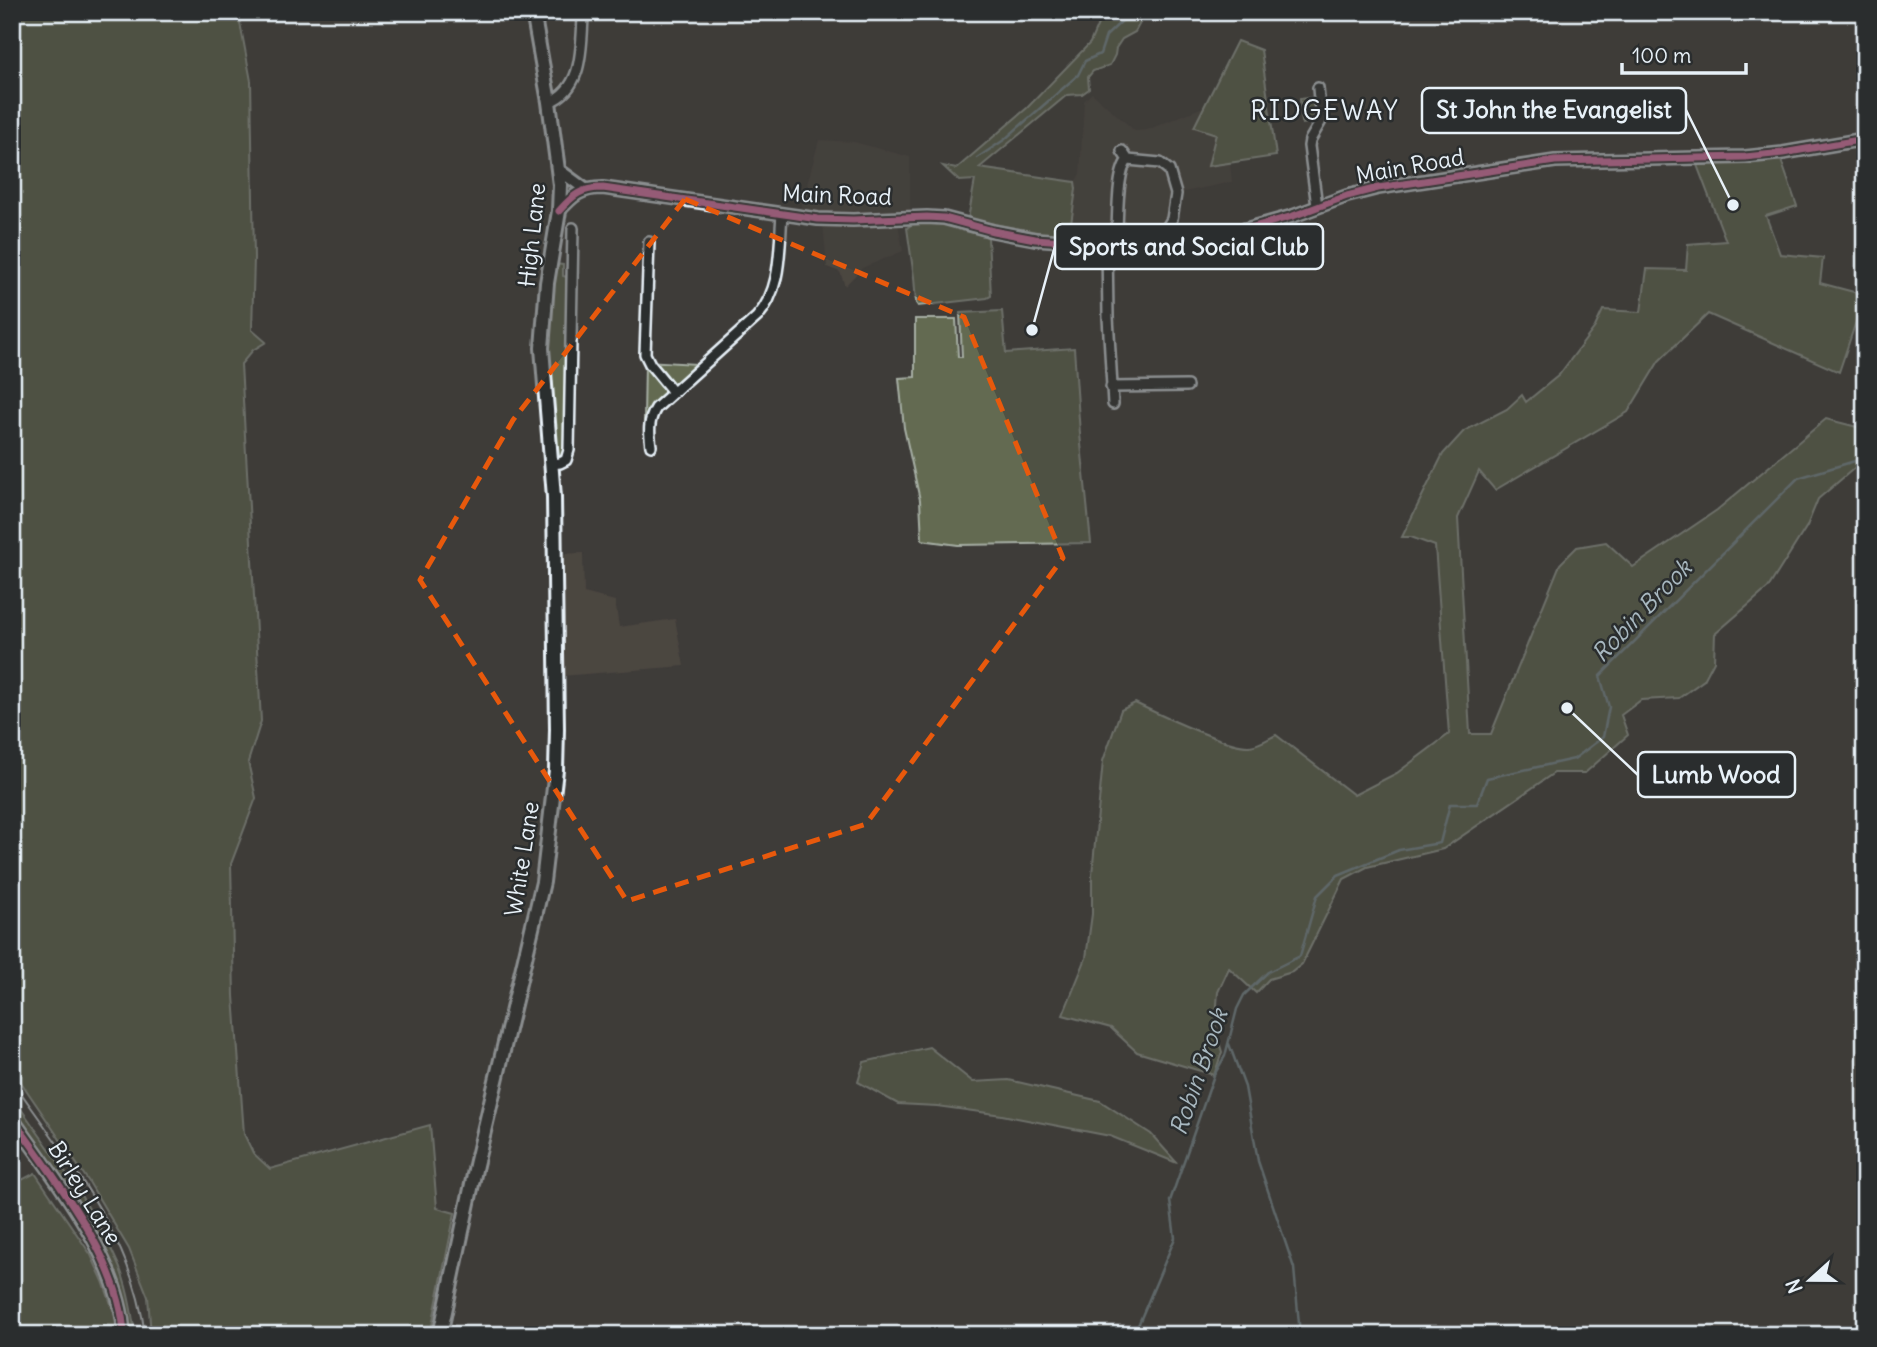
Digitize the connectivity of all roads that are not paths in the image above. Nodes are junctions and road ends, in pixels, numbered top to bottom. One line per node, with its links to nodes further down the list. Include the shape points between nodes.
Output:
1 (533, 12): 4 (main road, High Lane)
2 (583, 18): 4 (street, via 580,65 563,94)
3 (1318, 88): 10 (street, via 1321,121 1309,146)
4 (549, 102): 8 (main road, High Lane)
5 (1865, 139): 10 (street, Main Road, via 1727,158 1555,161 1378,188)
6 (1122, 150): 7 (street)
7 (1128, 160): 14 (street, via 1120,180); 17 (street, via 1160,163 1169,170 1174,184 1172,219)
8 (559, 170): 9 (street); 11 (main road, High Lane)
9 (585, 189): 11 (street); 12 (street, Main Road)
10 (1317, 206): 17 (street, Main Road, via 1239,231)
11 (559, 211): 18 (main road, High Lane, via 547,283)
12 (782, 214): 16 (street, Main Road, via 853,220 944,218 1035,239); 21 (street, via 769,302)
13 (573, 228): 24 (street, via 569,450 566,460)
14 (1117, 230)
15 (649, 242): 21 (street, via 645,354)
16 (1107, 244): 17 (street, Main Road); 20 (street)
17 (1157, 244)
18 (543, 381): 24 (main road, White Lane)
19 (1187, 386): 20 (street)
20 (1111, 387): 22 (street)
21 (673, 392): 23 (street, via 651,415)
22 (1113, 404)
23 (651, 446)
24 (551, 464): 27 (main road, White Lane, via 557,729 543,882)
25 (12, 1118): 26 (street, Birley Lane, via 93,1240 116,1293)
26 (124, 1335)
27 (440, 1335)

